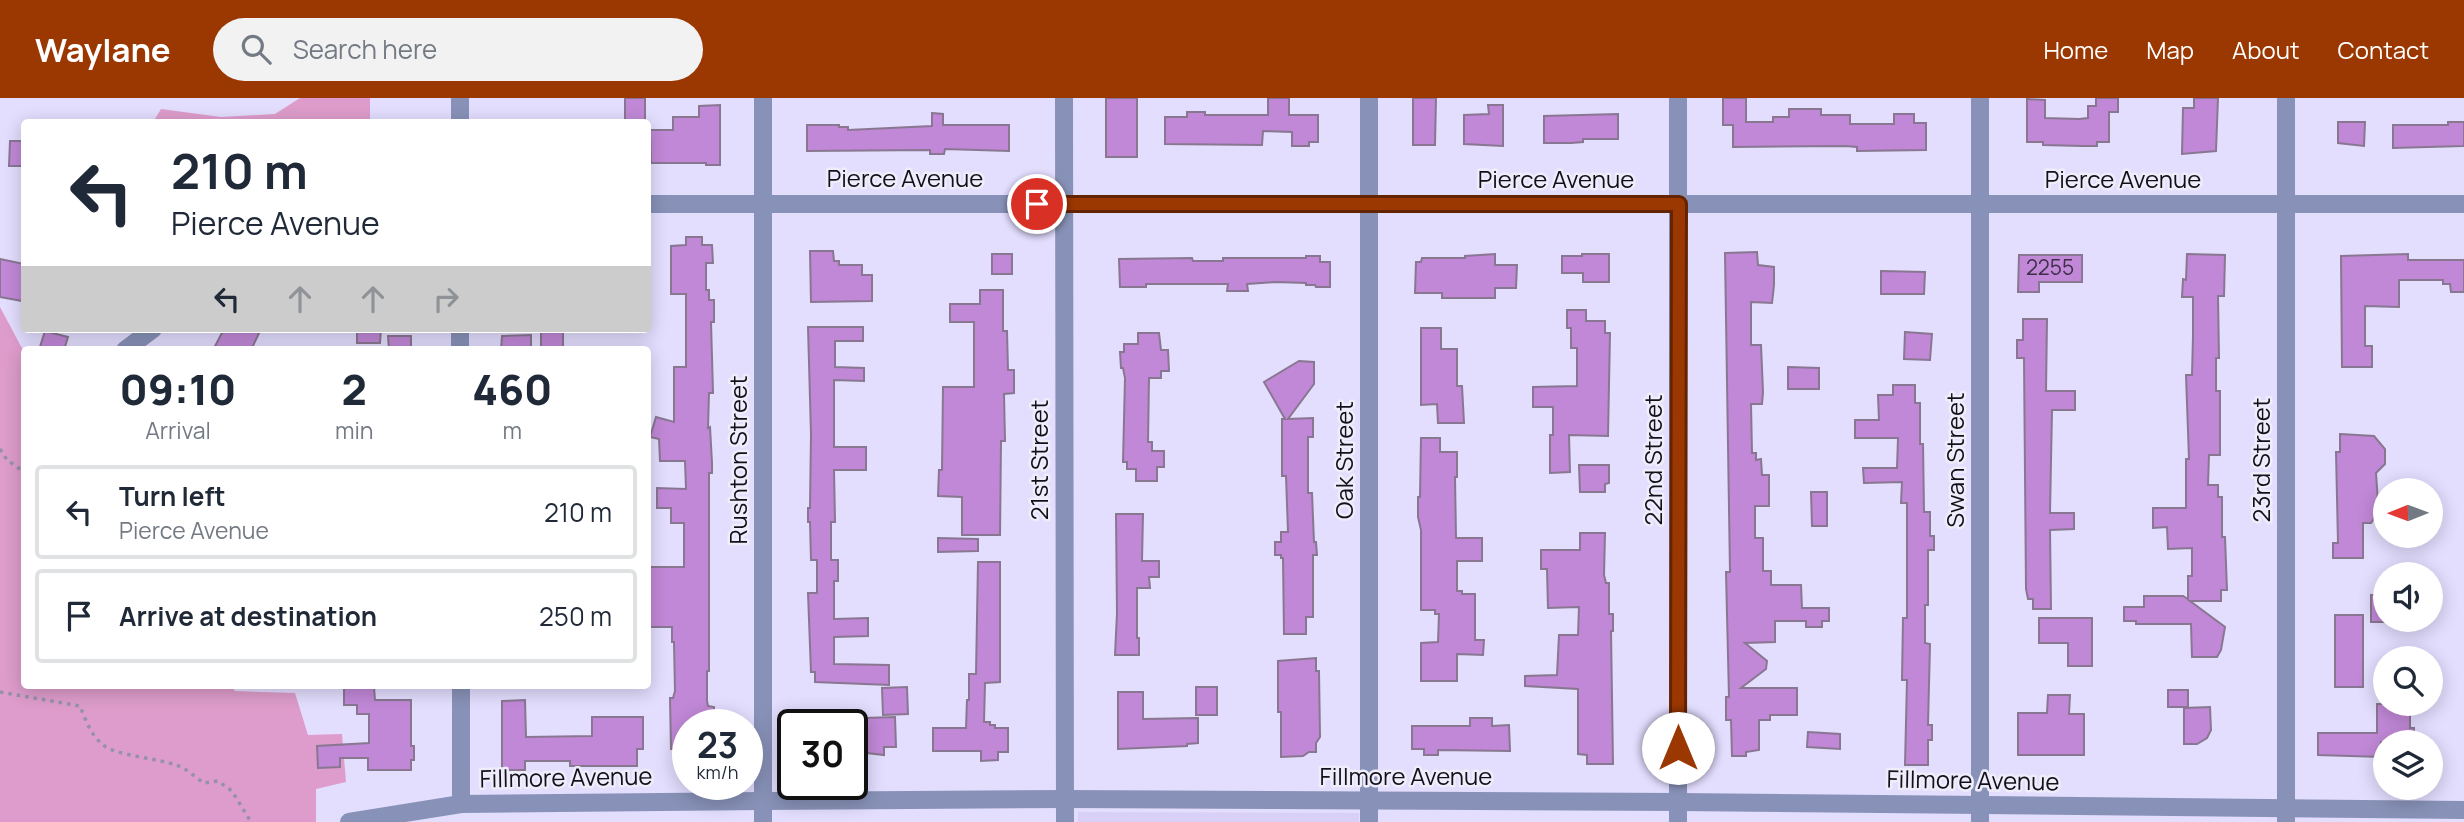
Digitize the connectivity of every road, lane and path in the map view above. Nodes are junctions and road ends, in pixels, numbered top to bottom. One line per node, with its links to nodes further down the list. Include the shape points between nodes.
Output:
1 (460, 98): 8 (street)
2 (763, 98): 10 (street, Rushton Street)
3 (1064, 98): 11 (street, 21st Street)
4 (1369, 98): 12 (street, Oak Street)
5 (1678, 98): 13 (street, 22nd Street)
6 (1980, 98): 14 (street, Swan Street)
7 (2286, 98): 15 (street, 23rd Street)
8 (460, 119)
9 (651, 204): 10 (street, Pierce Avenue)
10 (763, 204): 11 (street, Pierce Avenue); 24 (street, Rushton Street)
11 (1064, 204): 12 (street, Pierce Avenue); 23 (street, 21st Street)
12 (1369, 204): 13 (street, Pierce Avenue); 25 (street, Oak Street)
13 (1679, 204): 14 (street, Pierce Avenue); 26 (street, 22nd Street)
14 (1981, 204): 15 (street, Pierce Avenue); 29 (street, Swan Street)
15 (2287, 204): 16 (street, Pierce Avenue); 30 (street, 23rd Street)
16 (2464, 204)
17 (148, 333): 18 (street)
18 (130, 346)
19 (0, 449): 20 (path)
20 (21, 470)
21 (461, 689): 27 (street)
22 (0, 692): 31 (path, via 80,706 101,744 115,752 180,765 204,783 218,781 232,791)
23 (1065, 799): 24 (street, Fillmore Avenue); 25 (street, Fillmore Avenue); 34 (street, 21st Street)
24 (763, 801): 27 (street, Fillmore Avenue); 33 (street, Rushton Street)
25 (1369, 802): 26 (street, Fillmore Avenue); 35 (street, Oak Street)
26 (1678, 802): 29 (street, Fillmore Avenue); 36 (street, 22nd Street)
27 (461, 804): 32 (street, Fillmore Avenue)
28 (2464, 810): 30 (street, Fillmore Avenue)
29 (1980, 814): 30 (street, Fillmore Avenue)
30 (2286, 814)
31 (251, 822)
32 (349, 822)
33 (763, 822)
34 (1065, 822)
35 (1369, 822)
36 (1678, 822)

